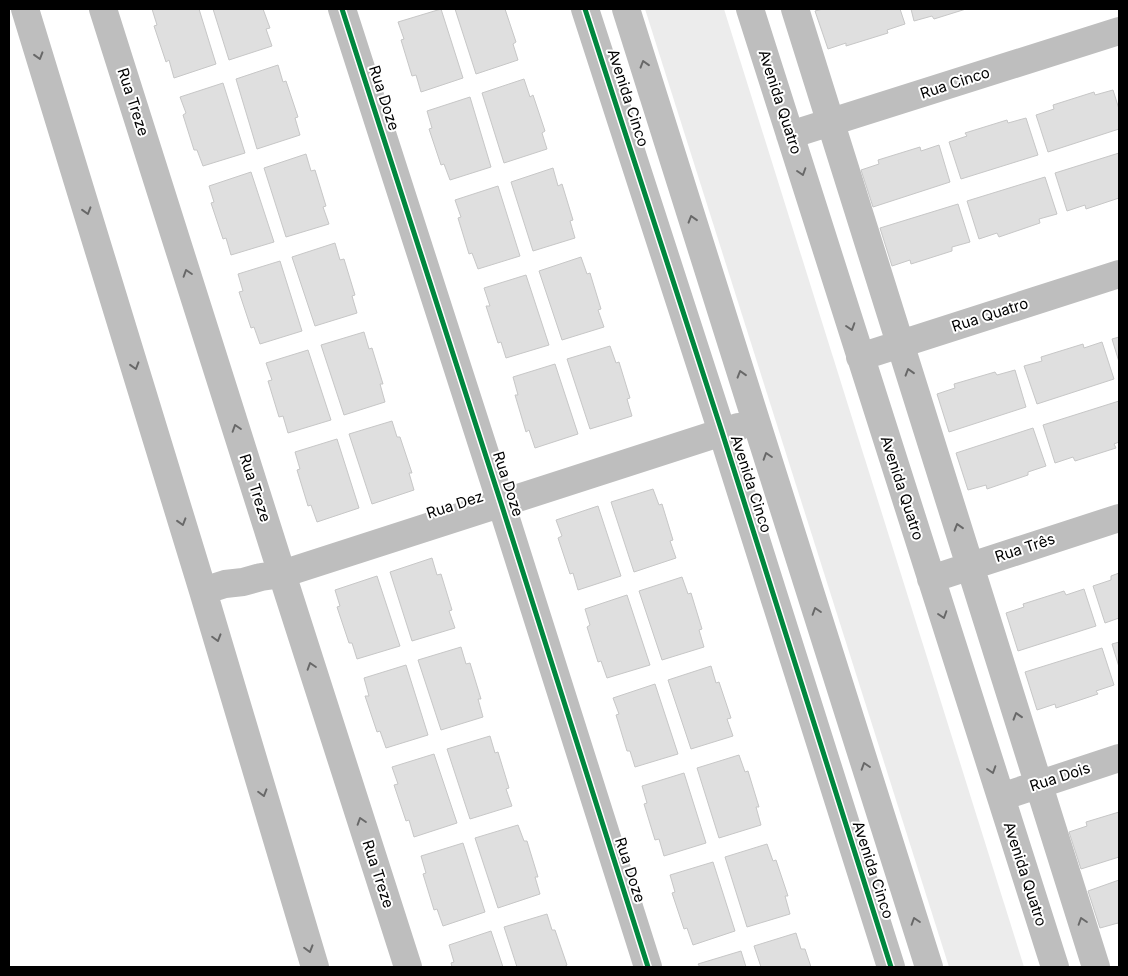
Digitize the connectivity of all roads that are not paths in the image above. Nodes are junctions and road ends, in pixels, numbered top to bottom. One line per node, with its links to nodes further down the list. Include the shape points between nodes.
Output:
1 (25, 9): 21 (street, one-way to 21)
2 (103, 9): 19 (street, Rua Treze, one-way to 2)
3 (342, 9): 16 (street, Rua Doze)
4 (585, 9): 15 (street, Avenida Cinco)
5 (626, 9): 14 (street, Avenida Cinco, one-way to 5)
6 (750, 9): 10 (street, Avenida Quatro)
7 (795, 9): 9 (street)
8 (1119, 31): 9 (street, Rua Cinco)
9 (831, 123): 10 (street, Rua Cinco); 12 (street)
10 (790, 135): 13 (street, Avenida Quatro, one-way to 13)
11 (1119, 274): 12 (street, Rua Quatro)
12 (900, 344): 13 (street, Rua Quatro); 18 (street, one-way to 12)
13 (860, 357): 20 (street, Avenida Quatro)
14 (756, 421): 15 (street, Rua Dez); 29 (street, Avenida Cinco, one-way to 14)
15 (722, 432): 16 (street, Rua Dez); 28 (street, Avenida Cinco)
16 (501, 503): 19 (street, Rua Dez); 27 (street, Rua Doze)
17 (1119, 518): 18 (street, Rua Três)
18 (970, 566): 20 (street, Rua Três); 23 (street, one-way to 18)
19 (282, 574): 21 (street, Rua Dez); 26 (street, Rua Treze, one-way to 19)
20 (931, 579): 24 (street, Avenida Quatro, one-way to 24)
21 (204, 591): 25 (street, one-way to 25)
22 (1119, 758): 23 (street, Rua Dois)
23 (1038, 784): 24 (street, Rua Dois); 31 (street, one-way to 23)
24 (1001, 797): 30 (street, Avenida Quatro)
25 (315, 967)
26 (408, 967)
27 (648, 967)
28 (891, 967)
29 (930, 967)
30 (1055, 967)
31 (1096, 967)

